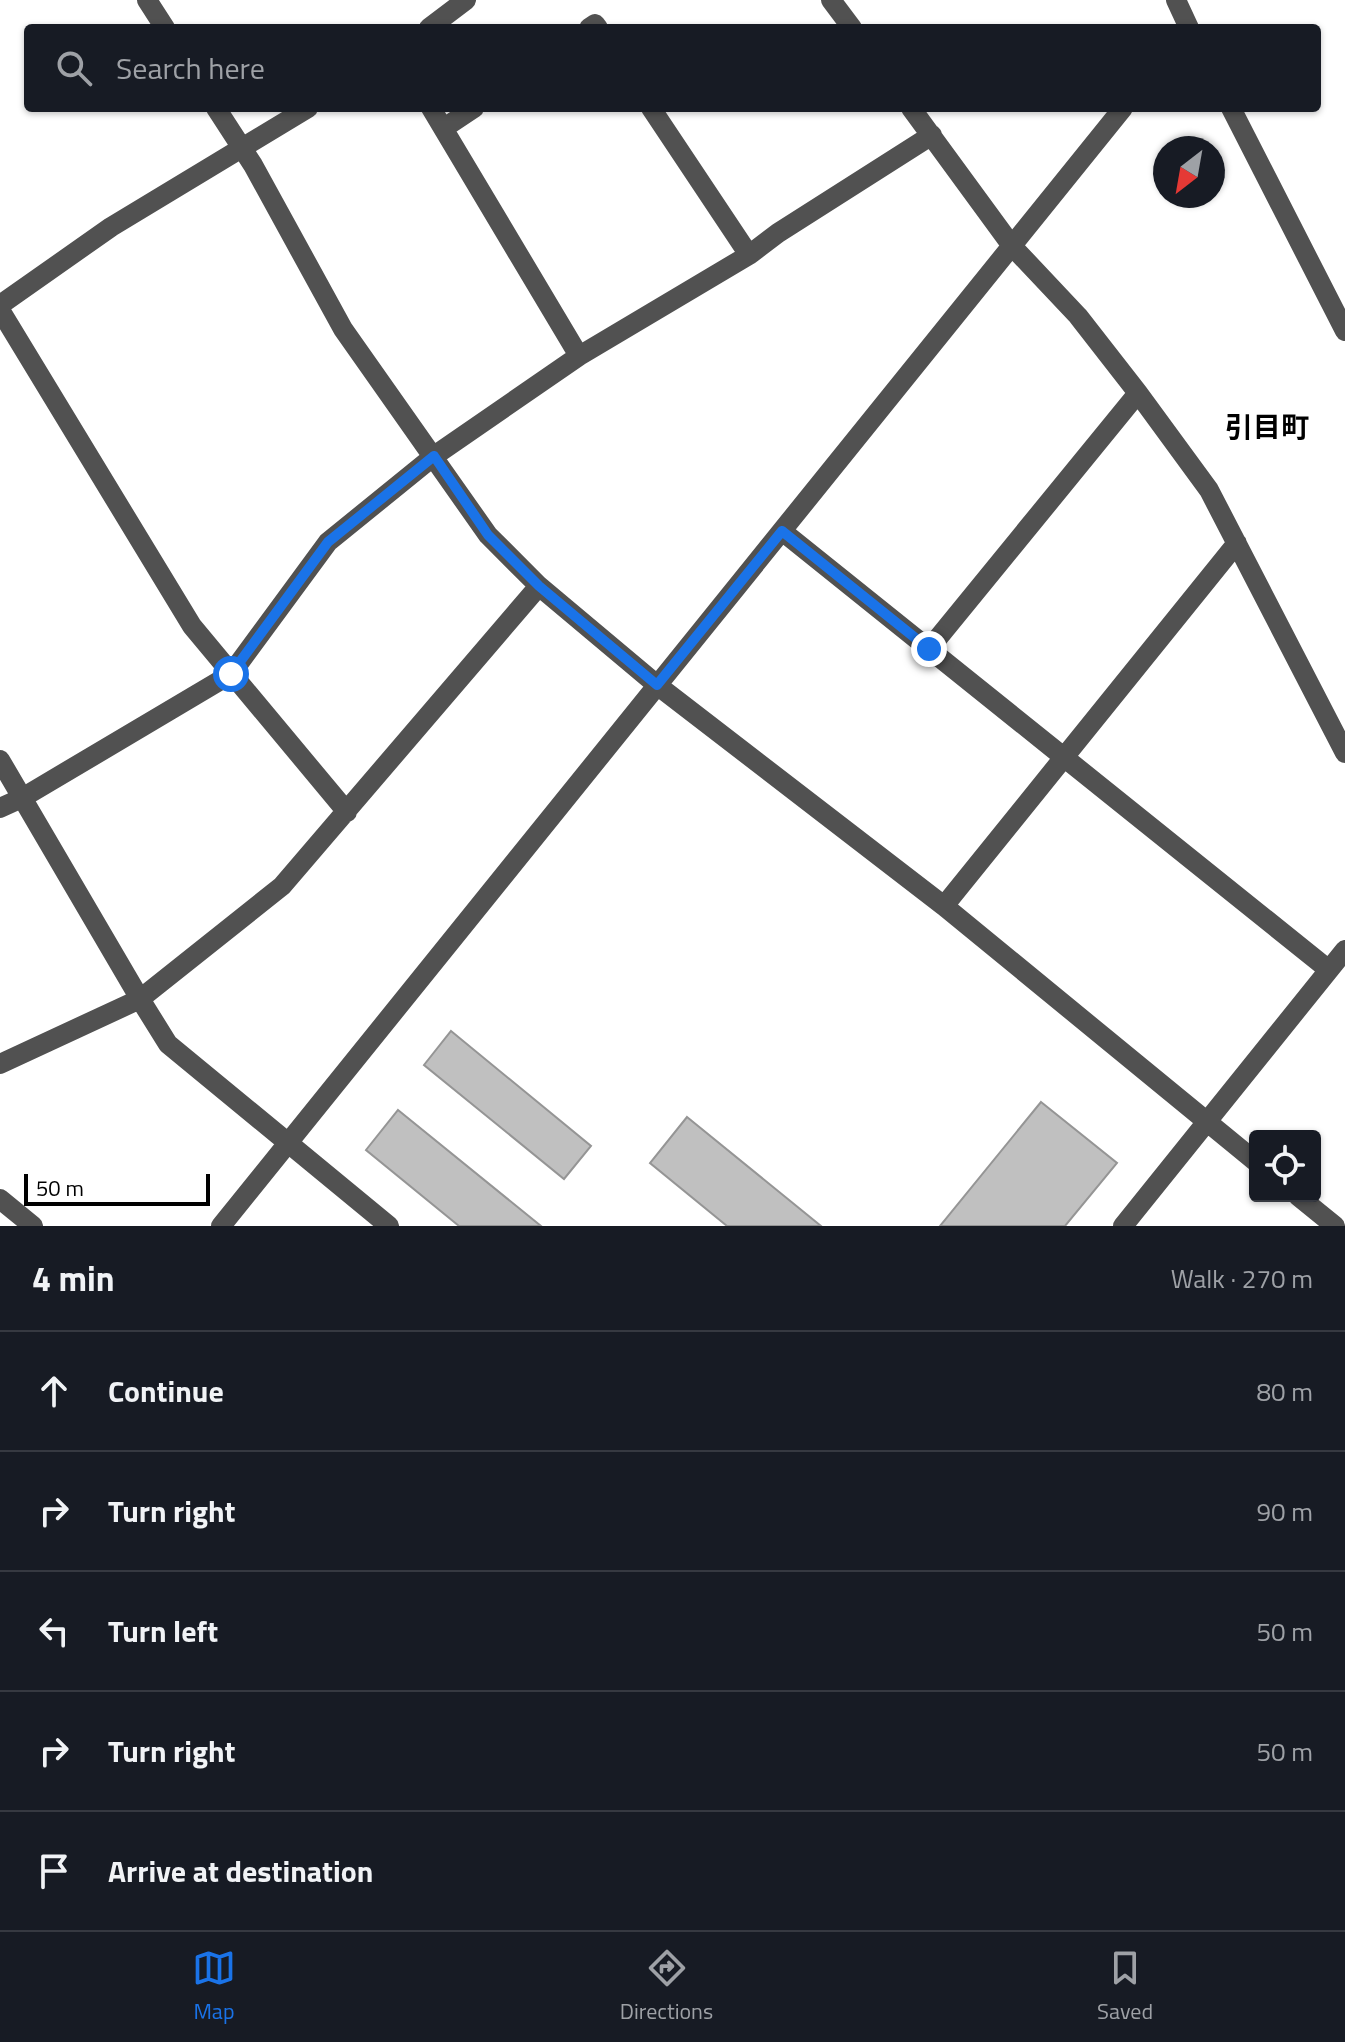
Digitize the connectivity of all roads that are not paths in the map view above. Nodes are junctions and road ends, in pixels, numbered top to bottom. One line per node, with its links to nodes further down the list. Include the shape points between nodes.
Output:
1 (466, 0): 6 (street)
2 (831, 0): 7 (street)
3 (1176, 0): 8 (street)
4 (150, 1): 5 (street)
5 (163, 24)
6 (434, 24)
7 (849, 24)
8 (1187, 24)
9 (219, 112): 19 (street)
10 (302, 112): 19 (street)
11 (434, 112): 17 (street)
12 (468, 112): 17 (street)
13 (654, 112): 21 (street)
14 (914, 112): 18 (street)
15 (1120, 112): 20 (street)
16 (1233, 112): 23 (street)
17 (444, 128): 24 (street)
18 (932, 135): 20 (street); 21 (street)
19 (242, 149): 22 (street, via 111,227); 26 (street, via 343,329)
20 (1012, 246): 25 (street, via 1078,316); 27 (street)
21 (749, 255): 24 (street)
22 (0, 307): 31 (street, via 192,626)
23 (1345, 331)
24 (579, 356): 26 (street)
25 (1138, 393): 28 (street, via 1209,490); 30 (street)
26 (434, 456): 29 (street, via 488,535); 31 (street, via 328,542)
27 (782, 531): 30 (street); 32 (street)
28 (1237, 543): 33 (street); 34 (street)
29 (539, 586): 32 (street); 38 (street)
30 (929, 649): 34 (street)
31 (231, 674): 36 (street); 38 (street)
32 (657, 685): 39 (street); 45 (street)
33 (1345, 753)
34 (1064, 757): 39 (street); 41 (street)
35 (0, 760): 36 (street)
36 (22, 798): 37 (street); 42 (street)
37 (0, 808)
38 (347, 812): 42 (street, via 282,886)
39 (944, 906): 44 (street)
40 (1345, 950): 41 (street)
41 (1329, 970): 44 (street)
42 (140, 999): 43 (street); 45 (street, via 168,1044)
43 (0, 1064)
44 (1207, 1121): 46 (street); 52 (street)
45 (287, 1143): 50 (street); 51 (street)
46 (1249, 1156)
47 (0, 1199): 49 (street)
48 (1305, 1202): 53 (street)
49 (33, 1226)
50 (221, 1226)
51 (389, 1226)
52 (1123, 1226)
53 (1335, 1226)

